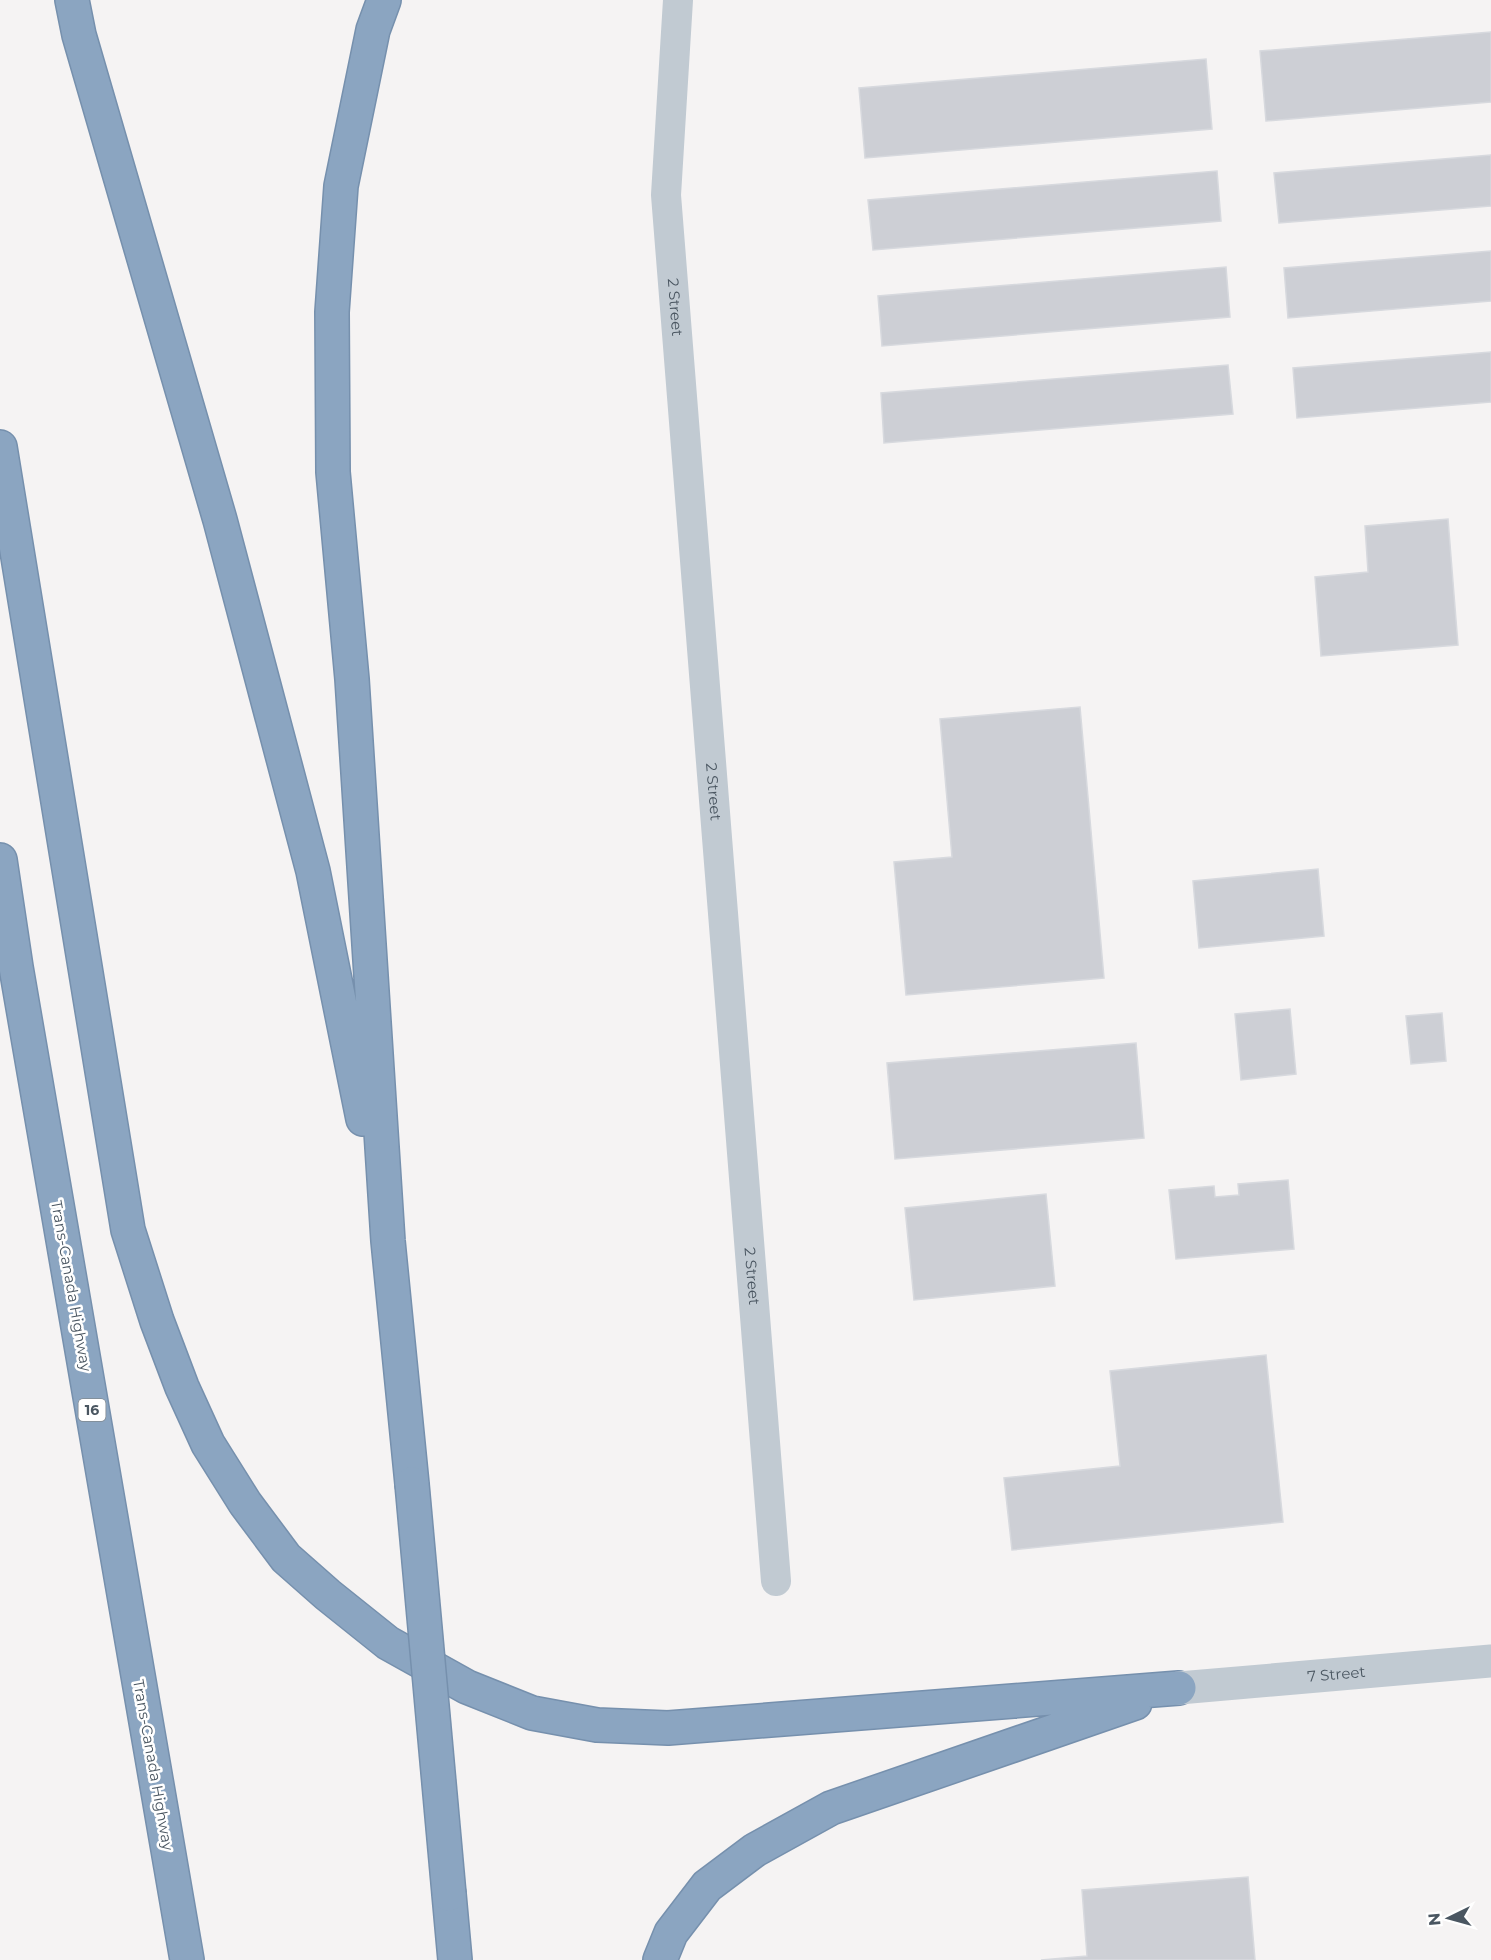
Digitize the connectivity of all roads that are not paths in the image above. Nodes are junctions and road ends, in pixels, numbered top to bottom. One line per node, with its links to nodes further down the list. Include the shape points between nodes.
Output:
1 (72, 0): 6 (highway, via 220,520 313,871)
2 (384, 0): 6 (highway, via 373,30 341,186 332,312 333,472 352,679)
3 (678, 0): 7 (street, 2 Street, via 666,195)
4 (0, 447): 9 (highway, via 128,1230 156,1321 208,1444 286,1558 388,1643 467,1688 532,1713 597,1725 668,1728)
5 (0, 860): 10 (highway, Trans-Canada Highway / 16)
6 (388, 1241): 11 (highway, bridge)
7 (776, 1581)
8 (1491, 1661): 9 (street, 7 Street)
9 (1179, 1688): 12 (highway, via 831,1808 755,1850 707,1886 671,1933)
10 (187, 1960)
11 (454, 1960)
12 (660, 1960)

